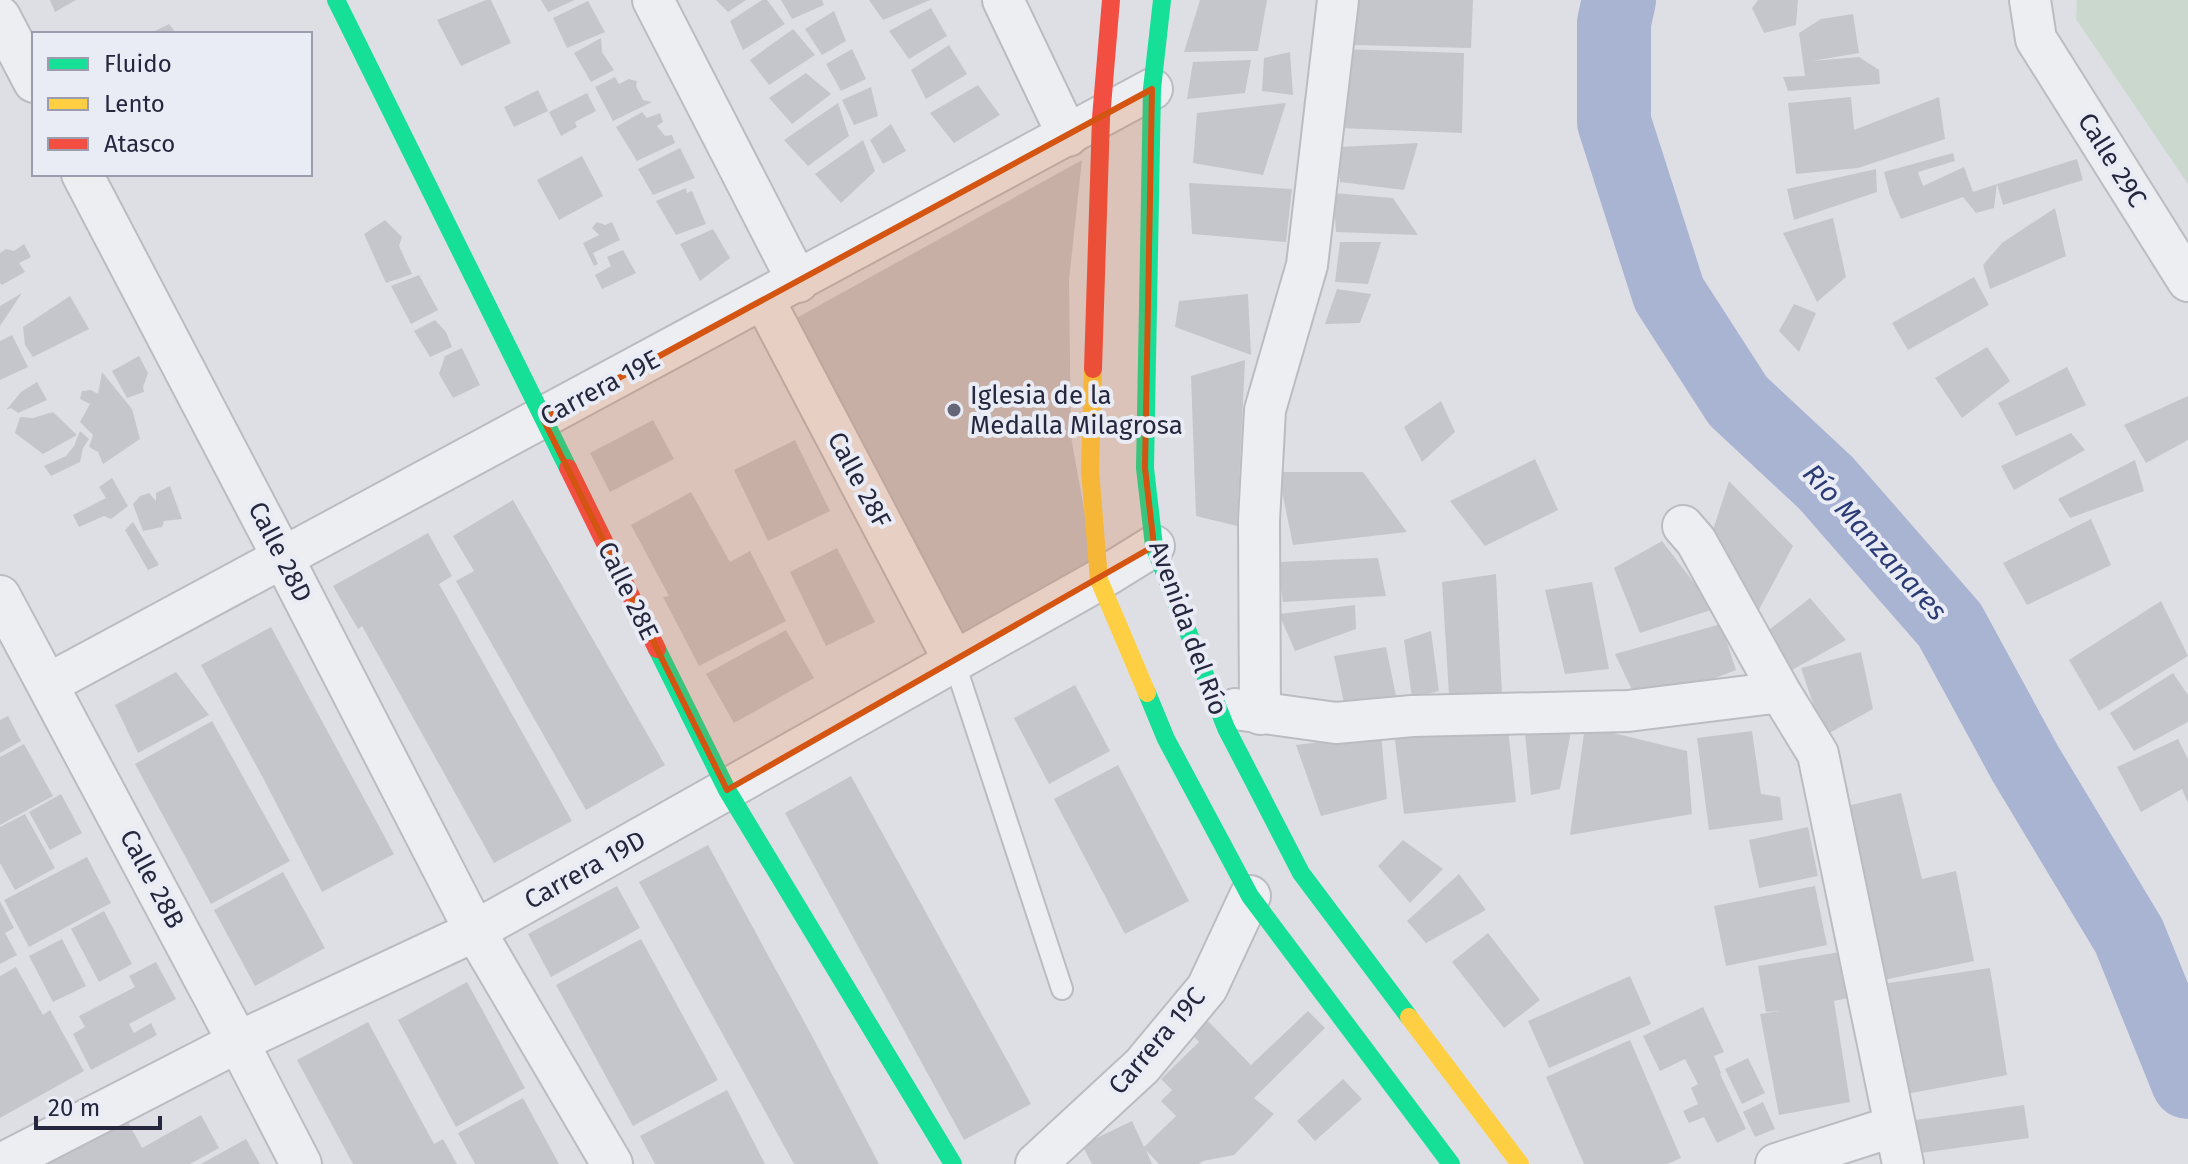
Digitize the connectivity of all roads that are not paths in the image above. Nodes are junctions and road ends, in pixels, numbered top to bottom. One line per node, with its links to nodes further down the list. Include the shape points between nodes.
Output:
1 (336, 0): 15 (main road, Calle 28E)
2 (653, 0): 14 (street, Calle 28F)
3 (1003, 0): 11 (street)
4 (1111, 0): 11 (main road)
5 (1162, 0): 10 (main road, Avenida del Río)
6 (1338, 0): 25 (street, via 1307,265 1265,410 1259,520)
7 (2030, 0): 13 (street, Calle 29C, via 2036,39)
8 (0, 17): 9 (street)
9 (32, 78)
10 (1152, 89): 11 (street, Carrera 19E); 17 (main road, Avenida del Río, via 1145,468)
11 (1084, 127): 14 (street, Carrera 19E); 19 (main road, via 1090,470)
12 (83, 176): 18 (street, Calle 28D)
13 (2188, 281)
14 (781, 291): 15 (street, Carrera 19E); 21 (street, Calle 28F)
15 (543, 419): 18 (street, Carrera 19E); 26 (main road, Calle 28E)
16 (1683, 526): 23 (street)
17 (1154, 546): 19 (street, Carrera 19D); 24 (main road, Avenida del Río)
18 (283, 558): 22 (street, Carrera 19E); 28 (street, Calle 28D)
19 (1099, 580): 21 (street, Carrera 19D); 27 (main road, via 1166,739)
20 (0, 596): 22 (street, Calle 28B)
21 (954, 661): 26 (street, Carrera 19D); 29 (lane)
22 (48, 684): 30 (street, Calle 28B)
23 (1780, 692): 25 (street, via 1628,711 1336,723); 31 (street, via 1818,754)
24 (1217, 706): 25 (street); 38 (main road, Avenida del Río, via 1301,873)
25 (1260, 714)
26 (727, 790): 28 (street, Carrera 19D); 35 (main road, Calle 28E)
27 (1250, 896): 36 (street, Carrera 19C, via 1207,988 1142,1066); 37 (main road)
28 (475, 931): 30 (street, Carrera 19D); 34 (street, Calle 28D)
29 (1062, 989)
30 (238, 1042): 32 (street, Carrera 19D); 33 (street, Calle 28B)
31 (1899, 1145): 39 (street)
32 (1, 1163)
33 (301, 1164)
34 (612, 1164)
35 (953, 1164)
36 (1036, 1164)
37 (1451, 1164)
38 (1520, 1164)
39 (1776, 1164)

